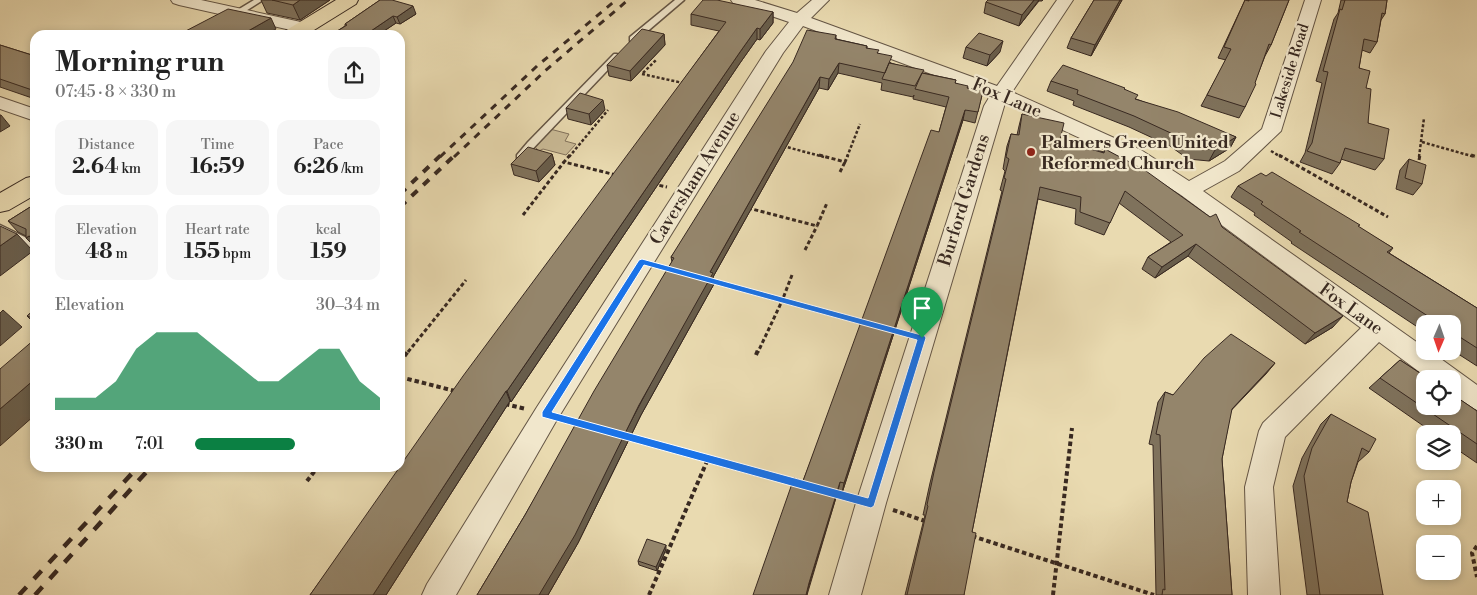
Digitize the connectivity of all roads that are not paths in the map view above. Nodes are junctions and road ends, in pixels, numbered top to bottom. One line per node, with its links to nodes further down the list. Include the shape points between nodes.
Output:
1 (179, 0): 9 (street)
2 (259, 0): 9 (lane)
3 (349, 0): 13 (main road)
4 (680, 0): 17 (lane, via 637,35 552,120)
5 (739, 0): 10 (street, Fox Lane)
6 (821, 0): 10 (street, Caversham Avenue)
7 (1065, 0): 14 (street, Burford Gardens)
8 (1313, 0): 19 (street, Lakeside Road, via 1271,131 1232,166)
9 (237, 13): 11 (lane); 12 (street)
10 (800, 19): 14 (street, Fox Lane); 27 (street, Caversham Avenue, via 775,51 686,192)
11 (221, 22)
12 (292, 30)
13 (301, 30)
14 (1001, 94): 19 (street, Fox Lane, via 1134,155); 28 (street, Burford Gardens, via 993,106)
15 (0, 102): 16 (street)
16 (30, 113)
17 (520, 158)
18 (30, 187): 20 (main road)
19 (1188, 190): 23 (street, Fox Lane)
20 (0, 204)
21 (0, 229): 22 (lane)
22 (30, 244)
23 (1377, 328): 24 (street, Fox Lane); 29 (street, via 1273,431 1259,487)
24 (1435, 370)
25 (1461, 388): 26 (street)
26 (1477, 399)
27 (438, 595)
28 (845, 595)
29 (1264, 595)

